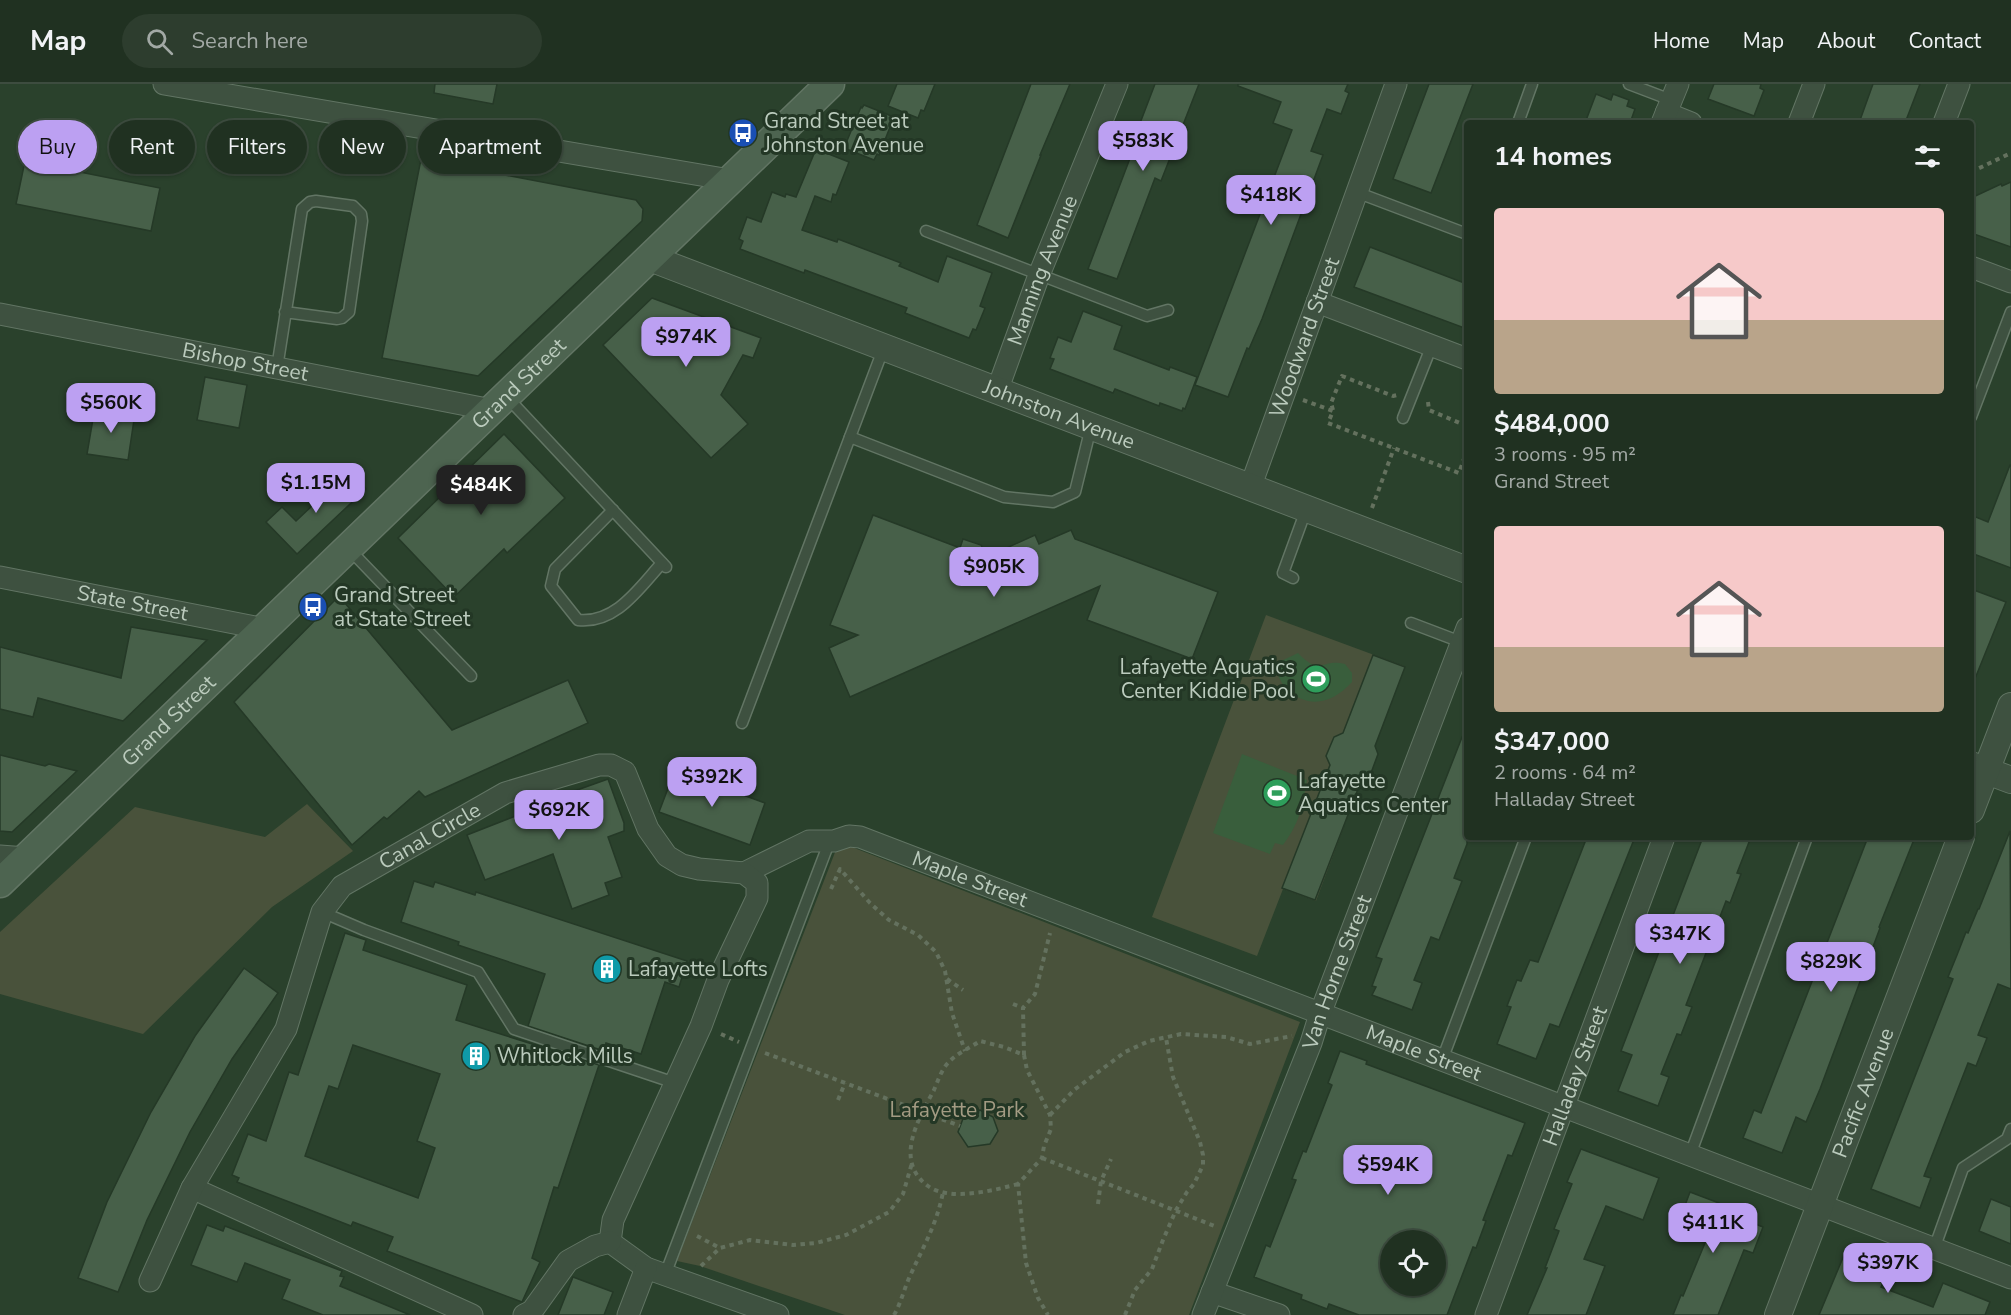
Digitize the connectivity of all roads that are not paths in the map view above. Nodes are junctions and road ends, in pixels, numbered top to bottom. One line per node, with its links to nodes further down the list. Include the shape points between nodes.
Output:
1 (164, 84): 14 (street)
2 (830, 84): 14 (main road, Grand Street)
3 (1117, 84): 20 (street, Manning Avenue)
4 (1396, 84): 15 (street, Woodward Street)
5 (1532, 84): 10 (lane)
6 (1629, 84): 9 (lane)
7 (1814, 84): 12 (street)
8 (1959, 84): 13 (street)
9 (1669, 105): 11 (street)
10 (1519, 120)
11 (1687, 120)
12 (1800, 120)
13 (1945, 120)
14 (730, 180): 18 (main road, Grand Street)
15 (1356, 192): 17 (lane); 22 (street, Woodward Street)
16 (926, 231): 20 (lane)
17 (1464, 233)
18 (650, 258): 28 (street, Johnston Avenue); 32 (main road, Grand Street)
19 (1974, 268): 21 (street)
20 (1039, 275): 23 (lane, via 1147,316); 31 (street, Manning Avenue)
21 (2011, 282)
22 (1317, 302): 27 (street); 37 (street, Woodward Street)
23 (1168, 310)
24 (285, 312): 24 (lane, via 302,209 316,201 353,206 362,221 349,312 337,319); 30 (lane)
25 (2011, 312): 33 (lane)
26 (0, 314): 30 (street, Bishop Street)
27 (1432, 345): 29 (street); 34 (lane)
28 (884, 347): 31 (street, Johnston Avenue); 36 (lane)
29 (1464, 357)
30 (277, 368): 32 (street, Bishop Street)
31 (997, 391): 35 (street, Johnston Avenue)
32 (499, 403): 39 (lane); 40 (main road, Grand Street)
33 (1974, 409)
34 (1403, 418)
35 (1091, 427): 36 (lane, via 1075,492 1053,502 1004,497); 37 (street, Johnston Avenue)
36 (850, 437): 49 (lane)
37 (1250, 488): 38 (street, Johnston Avenue)
38 (1306, 509): 41 (street, Johnston Avenue); 43 (lane, via 1283,573)
39 (613, 510): 39 (lane, via 664,565 616,611 589,621 578,620 551,586 555,569)
40 (348, 548): 45 (main road, Grand Street); 47 (lane)
41 (1464, 569)
42 (0, 577): 45 (street, State Street)
43 (1293, 578)
44 (1411, 623): 46 (lane)
45 (265, 629): 58 (main road, Grand Street)
46 (1464, 635): 62 (street, Van Horne Street)
47 (471, 676)
48 (2011, 706): 50 (street)
49 (742, 723)
50 (1979, 767): 51 (street); 52 (street)
51 (2011, 780)
52 (1974, 794)
53 (1525, 840): 63 (lane)
54 (1663, 840): 65 (street, Halladay Street)
55 (1806, 840): 67 (lane)
56 (1960, 840): 69 (street, Pacific Avenue)
57 (834, 841): 59 (street, Maple Street, via 809,841); 62 (street, Maple Street, via 860,837); 72 (lane, via 827,848 750,1047)
58 (13, 857): 60 (main road, Grand Street)
59 (744, 873): 61 (street, Canal Circle, via 682,865 667,856 648,829 625,772 611,765 599,765 505,793 342,886); 64 (street, via 757,883 757,898)
60 (0, 883)
61 (322, 912): 64 (lane, via 478,972 514,1029); 68 (street, Canal Circle, via 286,1029)
62 (1320, 1014): 63 (street, Maple Street); 75 (street, Van Horne Street)
63 (1442, 1060): 65 (street, Maple Street)
64 (675, 1083): 70 (street, via 613,1220)
65 (1565, 1107): 67 (street, Maple Street); 82 (street, Halladay Street)
66 (2011, 1129): 71 (lane, via 2007,1139 1962,1168)
67 (1690, 1155): 69 (street, Maple Street)
68 (192, 1188): 74 (street, Canal Circle); 76 (street)
69 (1820, 1205): 71 (street, Maple Street); 83 (street, Pacific Avenue)
70 (610, 1242): 72 (street); 77 (street, via 568,1261 532,1311)
71 (1934, 1249): 73 (street, Maple Street)
72 (656, 1271): 78 (street); 79 (street)
73 (2011, 1278)
74 (150, 1281)
75 (1212, 1292): 80 (street, Van Horne Street); 81 (street)
76 (472, 1315)
77 (524, 1315)
78 (628, 1315)
79 (778, 1315)
80 (1203, 1315)
81 (1279, 1315)
82 (1486, 1315)
83 (1778, 1315)

